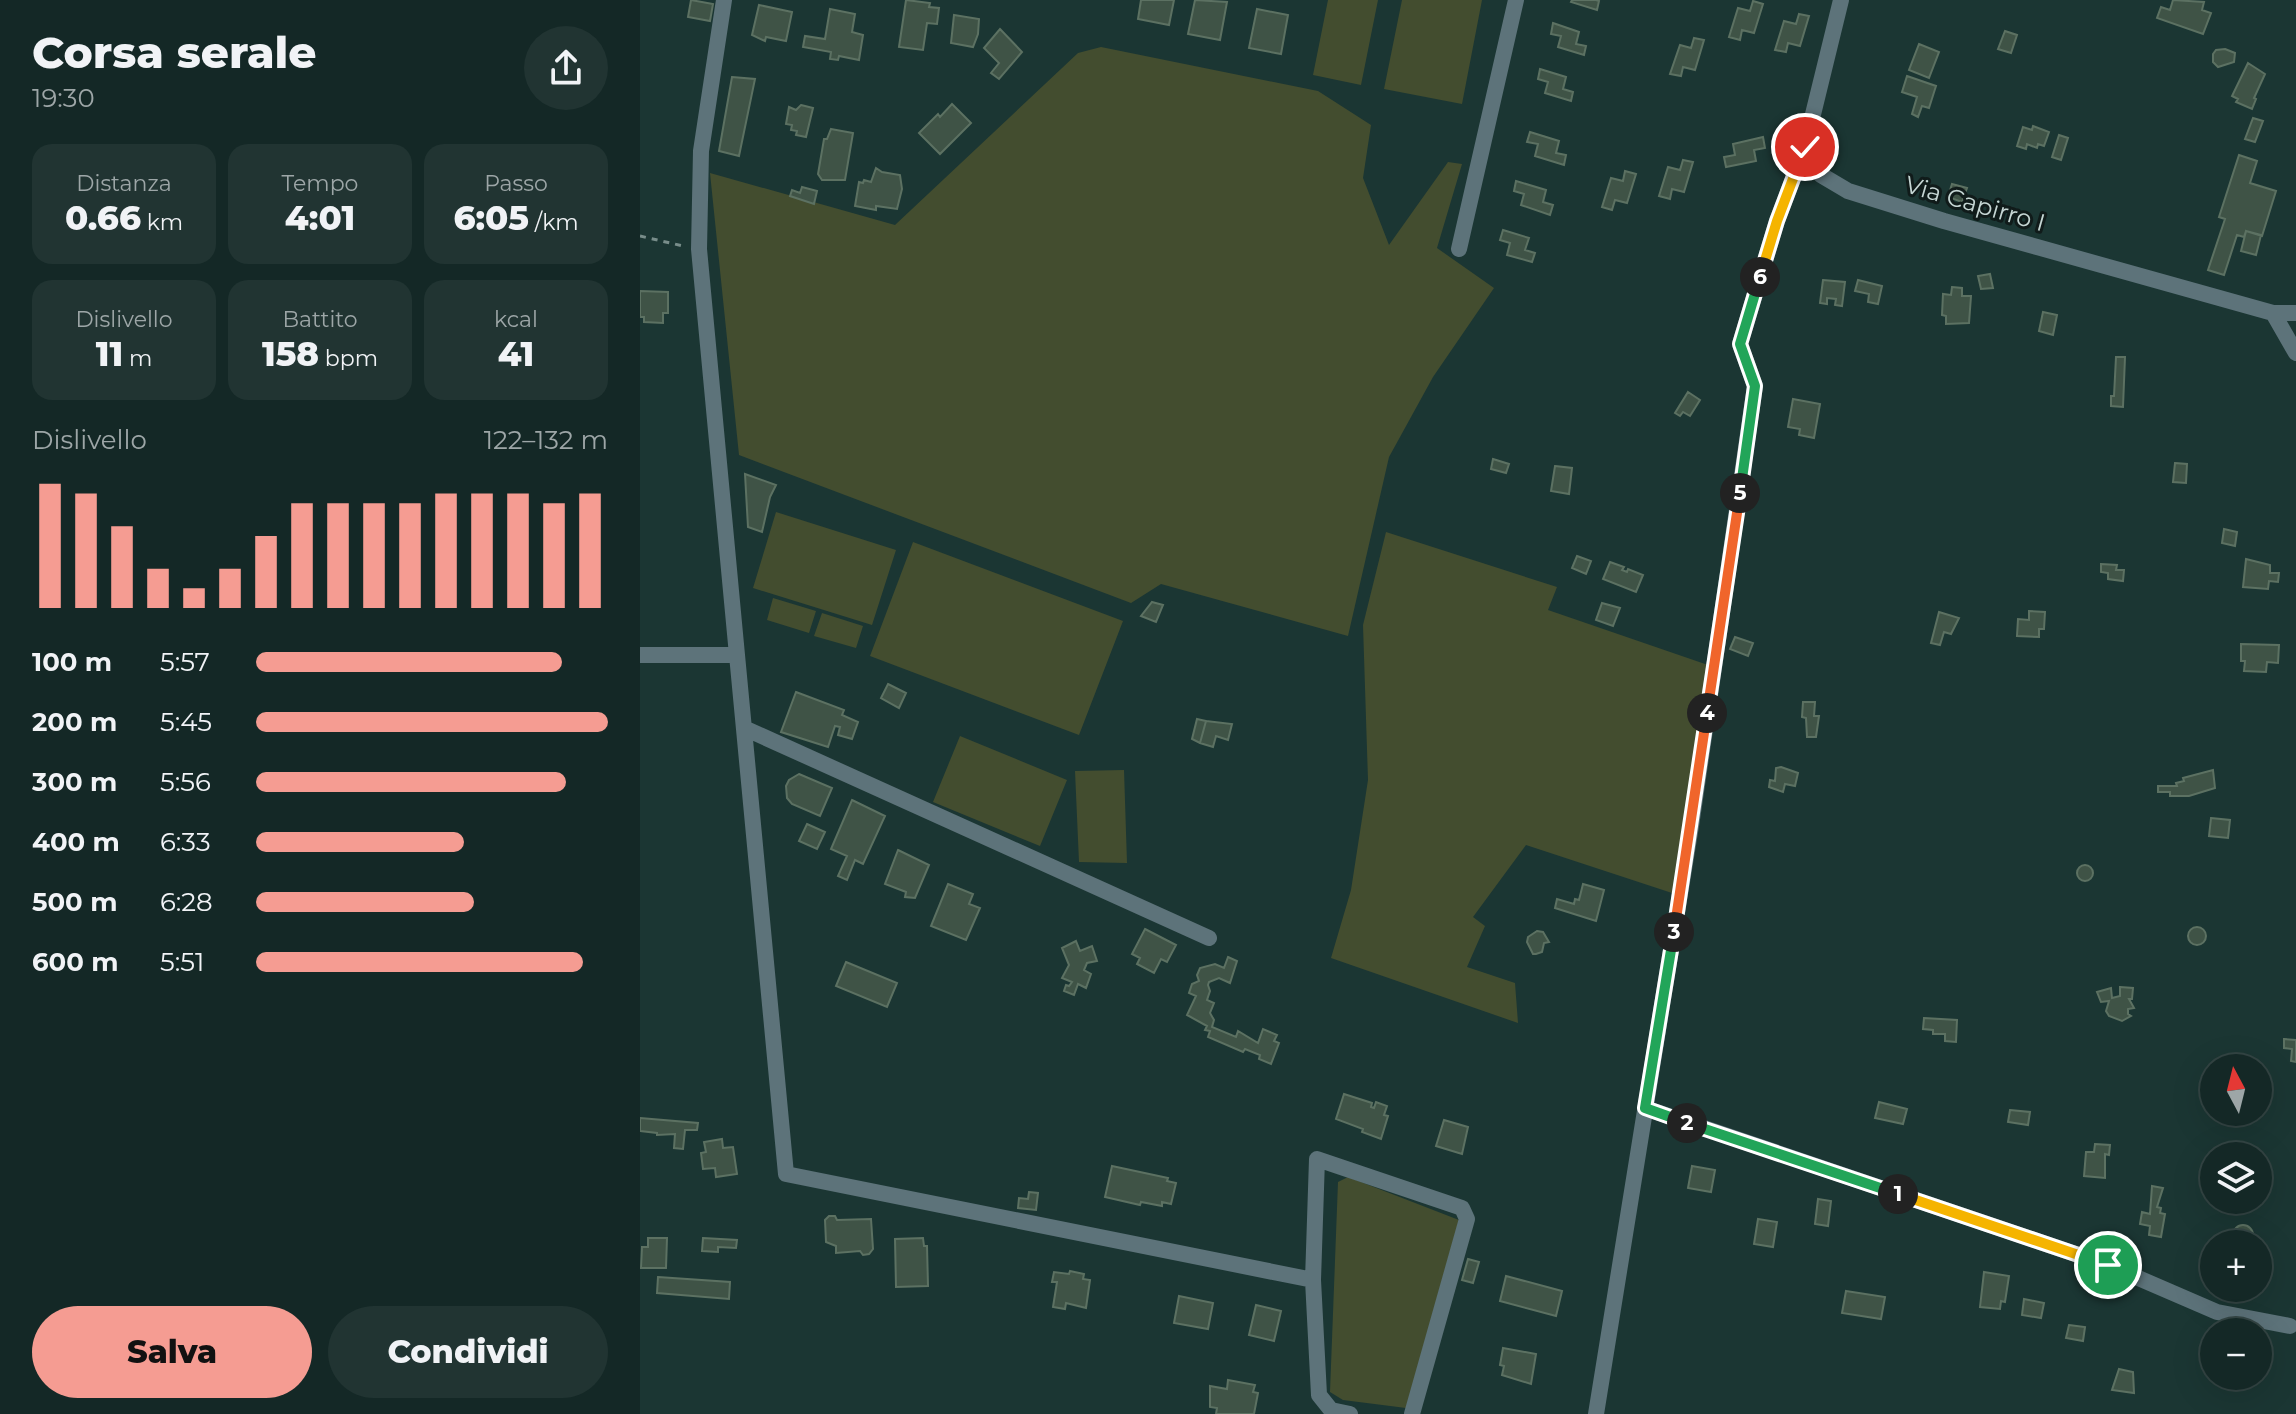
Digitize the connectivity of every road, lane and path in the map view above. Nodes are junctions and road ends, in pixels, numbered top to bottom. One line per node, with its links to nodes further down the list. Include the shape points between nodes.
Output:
1 (724, 0): 6 (street, via 701,151)
2 (1516, 0): 7 (street)
3 (1841, 0): 4 (street)
4 (1805, 147): 8 (street, Via Capirro I, via 1821,175 1848,191); 15 (street, via 1740,344 1755,386)
5 (640, 236): 6 (path)
6 (699, 249): 12 (street)
7 (1459, 249)
8 (2273, 313): 9 (street, Via Capirro I); 10 (street)
9 (2296, 313)
10 (2296, 353)
11 (640, 655): 12 (street)
12 (737, 655): 13 (street)
13 (744, 728): 14 (street); 16 (street, via 786,1174)
14 (1209, 938)
15 (1645, 1108): 17 (street, via 2108,1265 2217,1312); 20 (street)
16 (1313, 1280): 18 (street, via 1319,1395 1331,1410); 19 (street, via 1317,1159 1462,1208 1467,1219)
17 (2290, 1326)
18 (1350, 1414)
19 (1412, 1414)
20 (1596, 1414)

